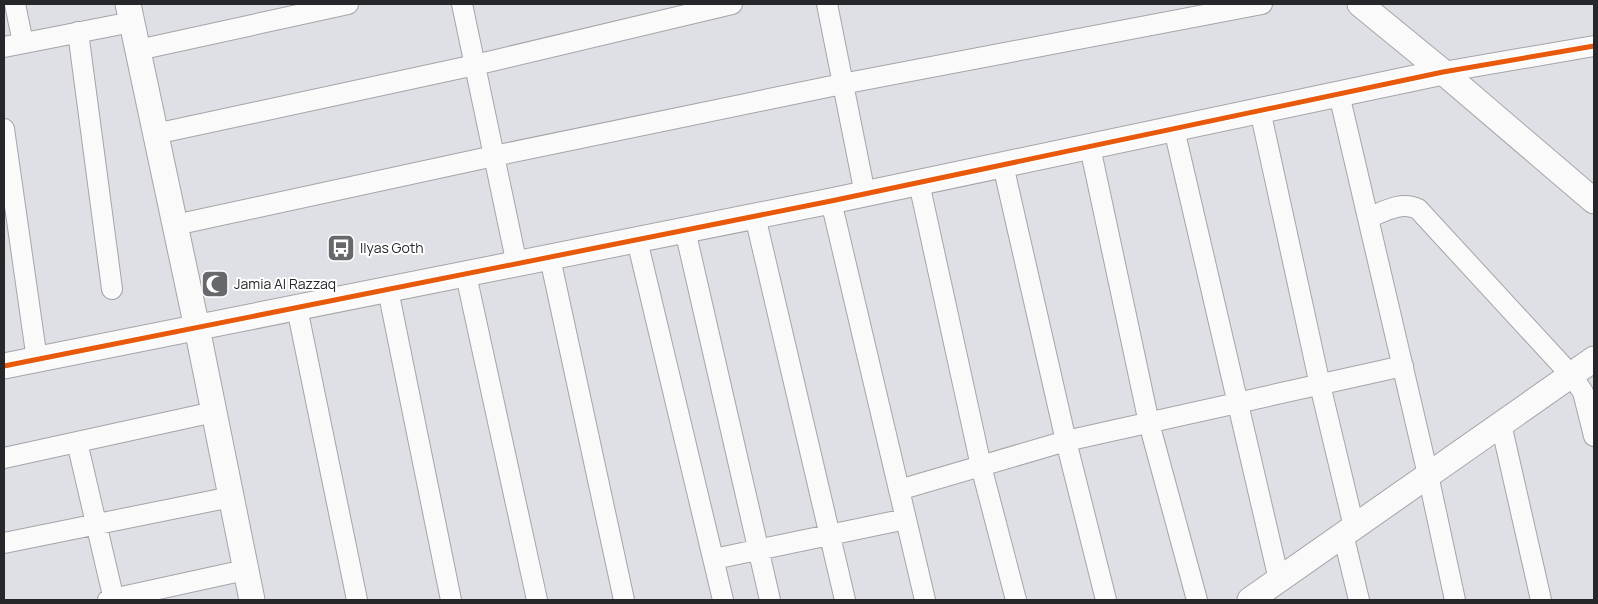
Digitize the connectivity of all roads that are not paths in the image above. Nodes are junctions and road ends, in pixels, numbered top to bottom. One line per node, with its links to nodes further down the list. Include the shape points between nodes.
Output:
1 (15, 4): 10 (street)
2 (348, 4): 13 (street)
3 (462, 4): 14 (street)
4 (732, 4): 14 (street)
5 (827, 4): 16 (street)
6 (1262, 4): 16 (street)
7 (1360, 4): 15 (street)
8 (130, 13): 9 (street); 13 (street)
9 (78, 32): 10 (street); 37 (street)
10 (23, 43): 12 (street)
11 (1594, 46): 15 (street)
12 (4, 47)
13 (138, 50): 21 (street)
14 (475, 65): 21 (street); 23 (street)
15 (1443, 72): 17 (street); 28 (street)
16 (842, 84): 23 (street); 26 (street)
17 (1339, 94): 18 (street); 30 (street)
18 (1260, 110): 20 (street); 46 (street)
19 (4, 129): 42 (street)
20 (1174, 129): 22 (street); 47 (street)
21 (155, 134): 31 (street)
22 (1090, 147): 24 (street); 49 (street)
23 (494, 156): 31 (street); 35 (street)
24 (1003, 165): 25 (street); 52 (street)
25 (919, 183): 26 (street); 55 (street)
26 (865, 194): 27 (street)
27 (831, 201): 29 (street); 57 (street)
28 (1594, 201)
29 (755, 216): 32 (street); 62 (street)
30 (1368, 218): 44 (street); 45 (street, via 1401,205 1418,209)
31 (175, 225): 40 (street)
32 (685, 230): 33 (street); 64 (street)
33 (638, 240): 34 (street); 65 (street)
34 (550, 258): 35 (street); 73 (street)
35 (517, 265): 36 (street)
36 (466, 275): 38 (street); 72 (street)
37 (112, 289)
38 (388, 290): 39 (street); 71 (street)
39 (298, 308): 40 (street); 70 (street)
40 (196, 328): 42 (street); 48 (street)
41 (1594, 359): 45 (street)
42 (37, 360): 43 (street)
43 (4, 366)
44 (1403, 366): 46 (street); 56 (street)
45 (1571, 375): 50 (street); 51 (street, via 1583,392)
46 (1320, 385): 47 (street); 61 (street)
47 (1237, 403): 49 (street); 67 (street)
48 (214, 412): 53 (street); 58 (street)
49 (1149, 422): 52 (street); 80 (street)
50 (1501, 424): 56 (street); 83 (street)
51 (1594, 436)
52 (1066, 441): 55 (street); 79 (street)
53 (77, 442): 54 (street); 60 (street)
54 (4, 458)
55 (980, 466): 57 (street); 78 (street)
56 (1428, 475): 61 (street); 82 (street)
57 (900, 490): 59 (street)
58 (231, 497): 60 (street); 66 (street)
59 (906, 519): 62 (street); 77 (street)
60 (96, 525): 63 (street); 68 (street)
61 (1349, 531): 67 (street); 81 (street)
62 (830, 535): 64 (street); 76 (street)
63 (4, 543)
64 (759, 550): 65 (street); 75 (street)
65 (714, 559): 74 (street)
66 (246, 570): 68 (street); 69 (street)
67 (1266, 592)
68 (112, 600)
69 (252, 600)
70 (357, 600)
71 (451, 600)
72 (537, 600)
73 (624, 600)
74 (723, 600)
75 (770, 600)
76 (845, 600)
77 (926, 600)
78 (1016, 600)
79 (1106, 600)
80 (1197, 600)
81 (1359, 600)
82 (1455, 600)
83 (1541, 600)

